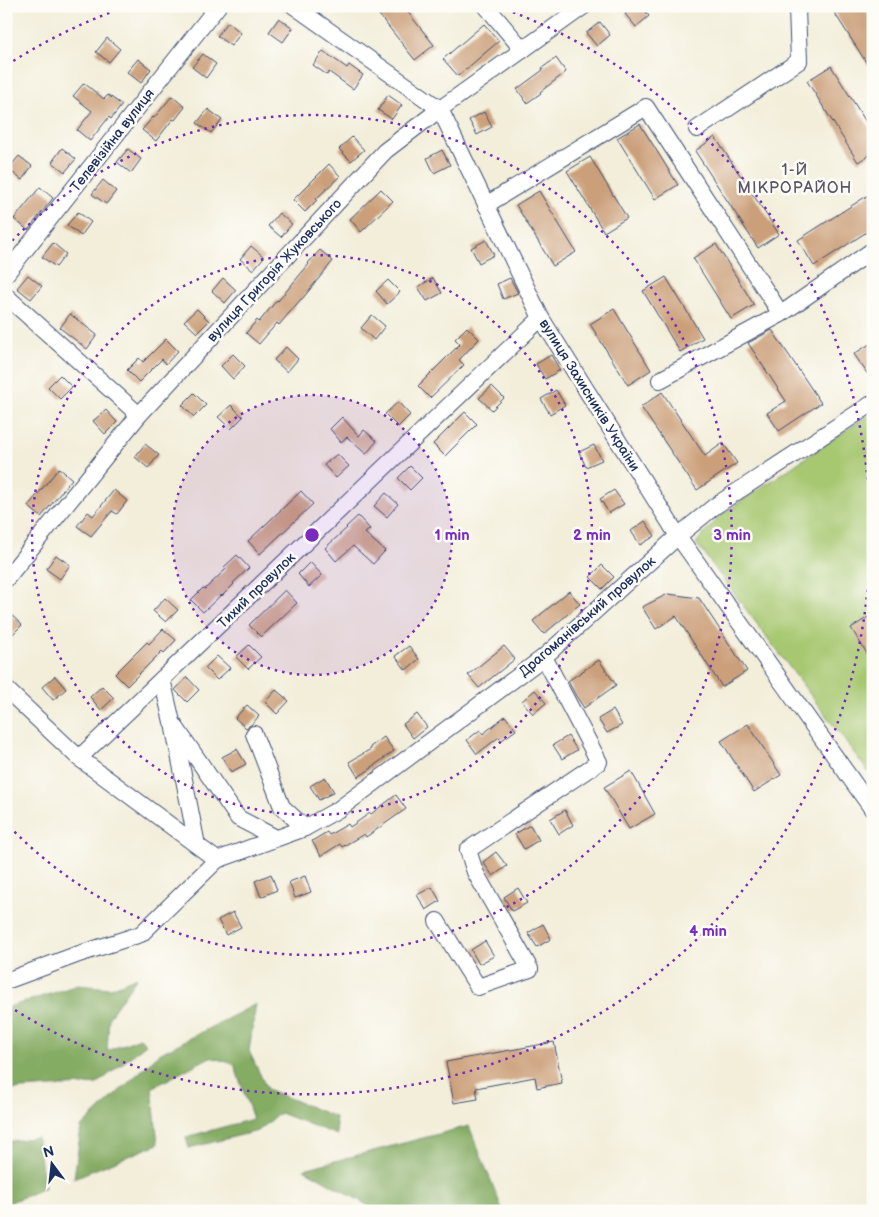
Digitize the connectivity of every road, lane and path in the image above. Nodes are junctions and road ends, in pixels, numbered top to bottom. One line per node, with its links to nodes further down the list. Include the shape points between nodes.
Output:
1 (218, 6): 11 (street, Телевізійна вулиця)
2 (294, 6): 7 (street, вулиця Захисників України)
3 (486, 6): 6 (street)
4 (584, 6): 6 (street, вулиця Григорія Жуковського)
5 (801, 6): 8 (street, via 797,9 799,61)
6 (523, 50): 7 (street, вулиця Григорія Жуковського)
7 (440, 110): 9 (street, вулиця Захисників України); 17 (street, вулиця Григорія Жуковського, via 385,151)
8 (697, 129)
9 (486, 205): 13 (street, via 646,107); 14 (street, вулиця Захисників України)
10 (873, 250): 13 (street)
11 (6, 274)
12 (6, 296): 17 (street)
13 (781, 314): 15 (street)
14 (541, 318): 18 (street, вулиця Захисників України); 21 (street, Тихий провулок)
15 (660, 380)
16 (873, 403): 18 (street, Драгоманівський провулок, via 715,506)
17 (139, 415): 19 (street, вулиця Григорія Жуковського)
18 (678, 536): 20 (street, Драгоманівський провулок); 26 (street, вулиця Захисників України)
19 (6, 580)
20 (544, 657): 27 (street, Драгоманівський провулок, via 339,809); 31 (street, via 599,762 468,850 475,872 530,969 478,988)
21 (162, 679): 23 (street); 25 (street, Тихий провулок)
22 (6, 689): 25 (street)
23 (172, 722): 28 (street, via 238,818); 29 (street)
24 (254, 734): 27 (street, via 282,807)
25 (79, 758): 29 (street)
26 (873, 810)
27 (306, 828): 28 (street, Драгоманівський провулок)
28 (276, 838): 30 (street, Драгоманівський провулок)
29 (197, 846): 30 (street)
30 (217, 860): 32 (street, via 141,934)
31 (438, 921)
32 (6, 981)

